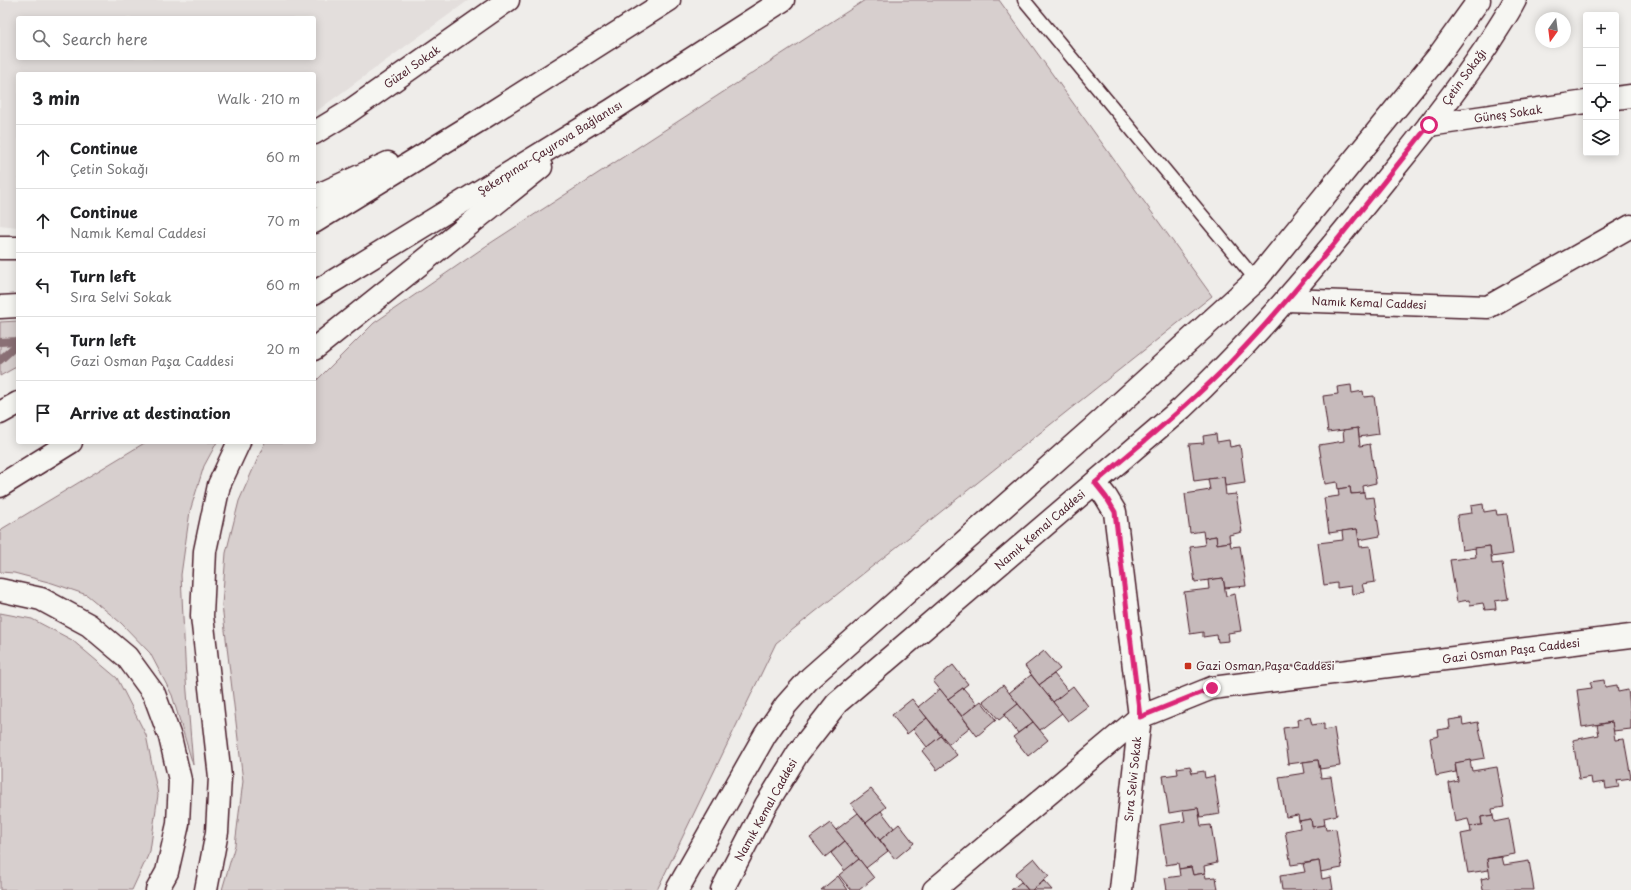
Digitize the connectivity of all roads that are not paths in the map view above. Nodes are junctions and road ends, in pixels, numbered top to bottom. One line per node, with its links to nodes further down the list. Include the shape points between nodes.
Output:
1 (508, 0): 13 (main road, Güzel Sokak)
2 (669, 0): 11 (main road)
3 (783, 0): 10 (main road, Şekerpınar-Çayırova Bağlantısı)
4 (1024, 0): 19 (lane)
5 (1479, 0): 19 (main road, via 1437,58)
6 (1515, 0): 12 (main road, Çetin Sokağı, via 1472,67)
7 (1631, 96): 8 (main road)
8 (1619, 98)
9 (1583, 102): 12 (main road, Güneş Sokak)
10 (612, 110): 20 (main road, Şekerpınar-Çayırova Bağlantısı); 24 (main road)
11 (480, 120): 14 (main road); 15 (main road)
12 (1429, 125): 21 (main road, Çetin Sokağı)
13 (316, 133)
14 (316, 196)
15 (316, 221)
16 (1631, 226): 21 (main road, Namık Kemal Caddesi, via 1488,307)
17 (0, 248): 18 (main road)
18 (16, 248)
19 (1256, 280): 36 (main road, via 810,678 786,705 765,735)
20 (316, 292)
21 (1287, 300): 29 (main road, Namık Kemal Caddesi, via 1222,371)
22 (16, 306): 23 (main road)
23 (0, 307)
24 (316, 347)
25 (16, 404): 26 (main road)
26 (0, 413)
27 (68, 444): 30 (main road)
28 (238, 444): 35 (main road, via 219,485 205,551 202,616 220,777 217,832)
29 (1095, 483): 33 (main road, Sıra Selvi Sokak, via 1115,512); 37 (main road, Namık Kemal Caddesi, via 837,703 798,753 766,805)
30 (0, 486)
31 (0, 590): 34 (main road, via 41,599 89,624 127,657 154,694 170,737 180,780 178,824 167,872)
32 (1631, 636): 33 (main road, Gazi Osman Paşa Caddesi, via 1212,688)
33 (1140, 717): 38 (main road, Gazi Osman Paşa Caddesi); 39 (main road, Sıra Selvi Sokak)
34 (157, 890)
35 (206, 890)
36 (677, 890)
37 (722, 890)
38 (934, 890)
39 (1121, 890)

